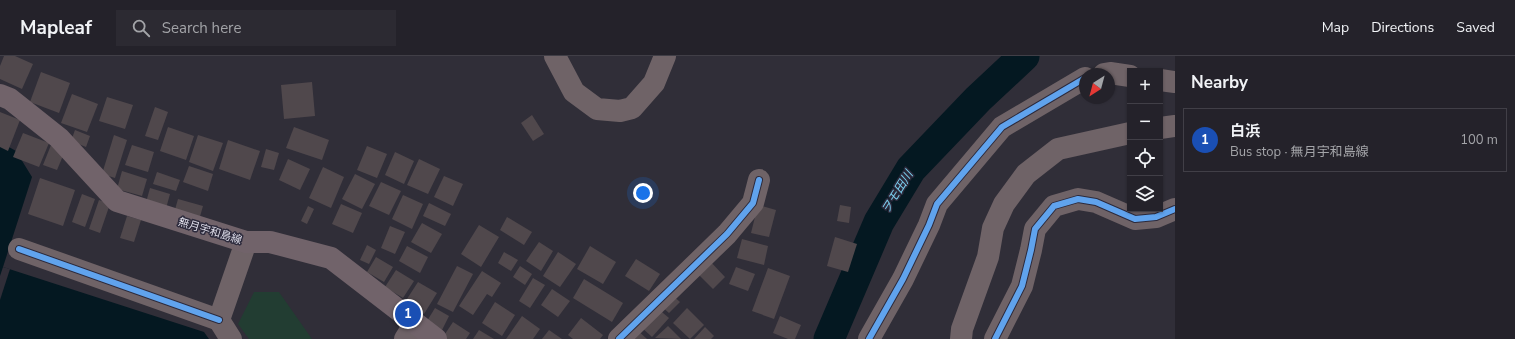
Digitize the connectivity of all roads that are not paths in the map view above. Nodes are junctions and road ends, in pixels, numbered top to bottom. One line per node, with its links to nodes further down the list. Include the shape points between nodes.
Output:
1 (555, 56): 2 (street, via 574,92 597,109 620,111 632,108 654,83)
2 (665, 56)
3 (1115, 74): 4 (street)
4 (1127, 76)
5 (1163, 80): 7 (street)
6 (1079, 82): 21 (street, via 1002,127 937,204 903,279)
7 (1175, 82)
8 (0, 95): 14 (main road, 無月宇和島線, via 10,99 59,138 117,201)
9 (1175, 126): 10 (street)
10 (1163, 128)
11 (1127, 133): 22 (street, via 1058,149 1026,174 1004,204 993,228 988,257 962,329)
12 (759, 180): 20 (street, via 753,203 727,234)
13 (1175, 209): 23 (street, via 1156,217 1135,219 1096,202 1078,199 1054,206 1035,229 1022,286)
14 (246, 242): 16 (street); 17 (main road, 無月宇和島線, via 270,242 331,258)
15 (19, 249): 16 (street)
16 (219, 320): 18 (street)
17 (410, 331): 19 (main road, 無月宇和島線)
18 (231, 339)
19 (436, 339)
20 (619, 339)
21 (869, 339)
22 (961, 339)
23 (995, 339)

